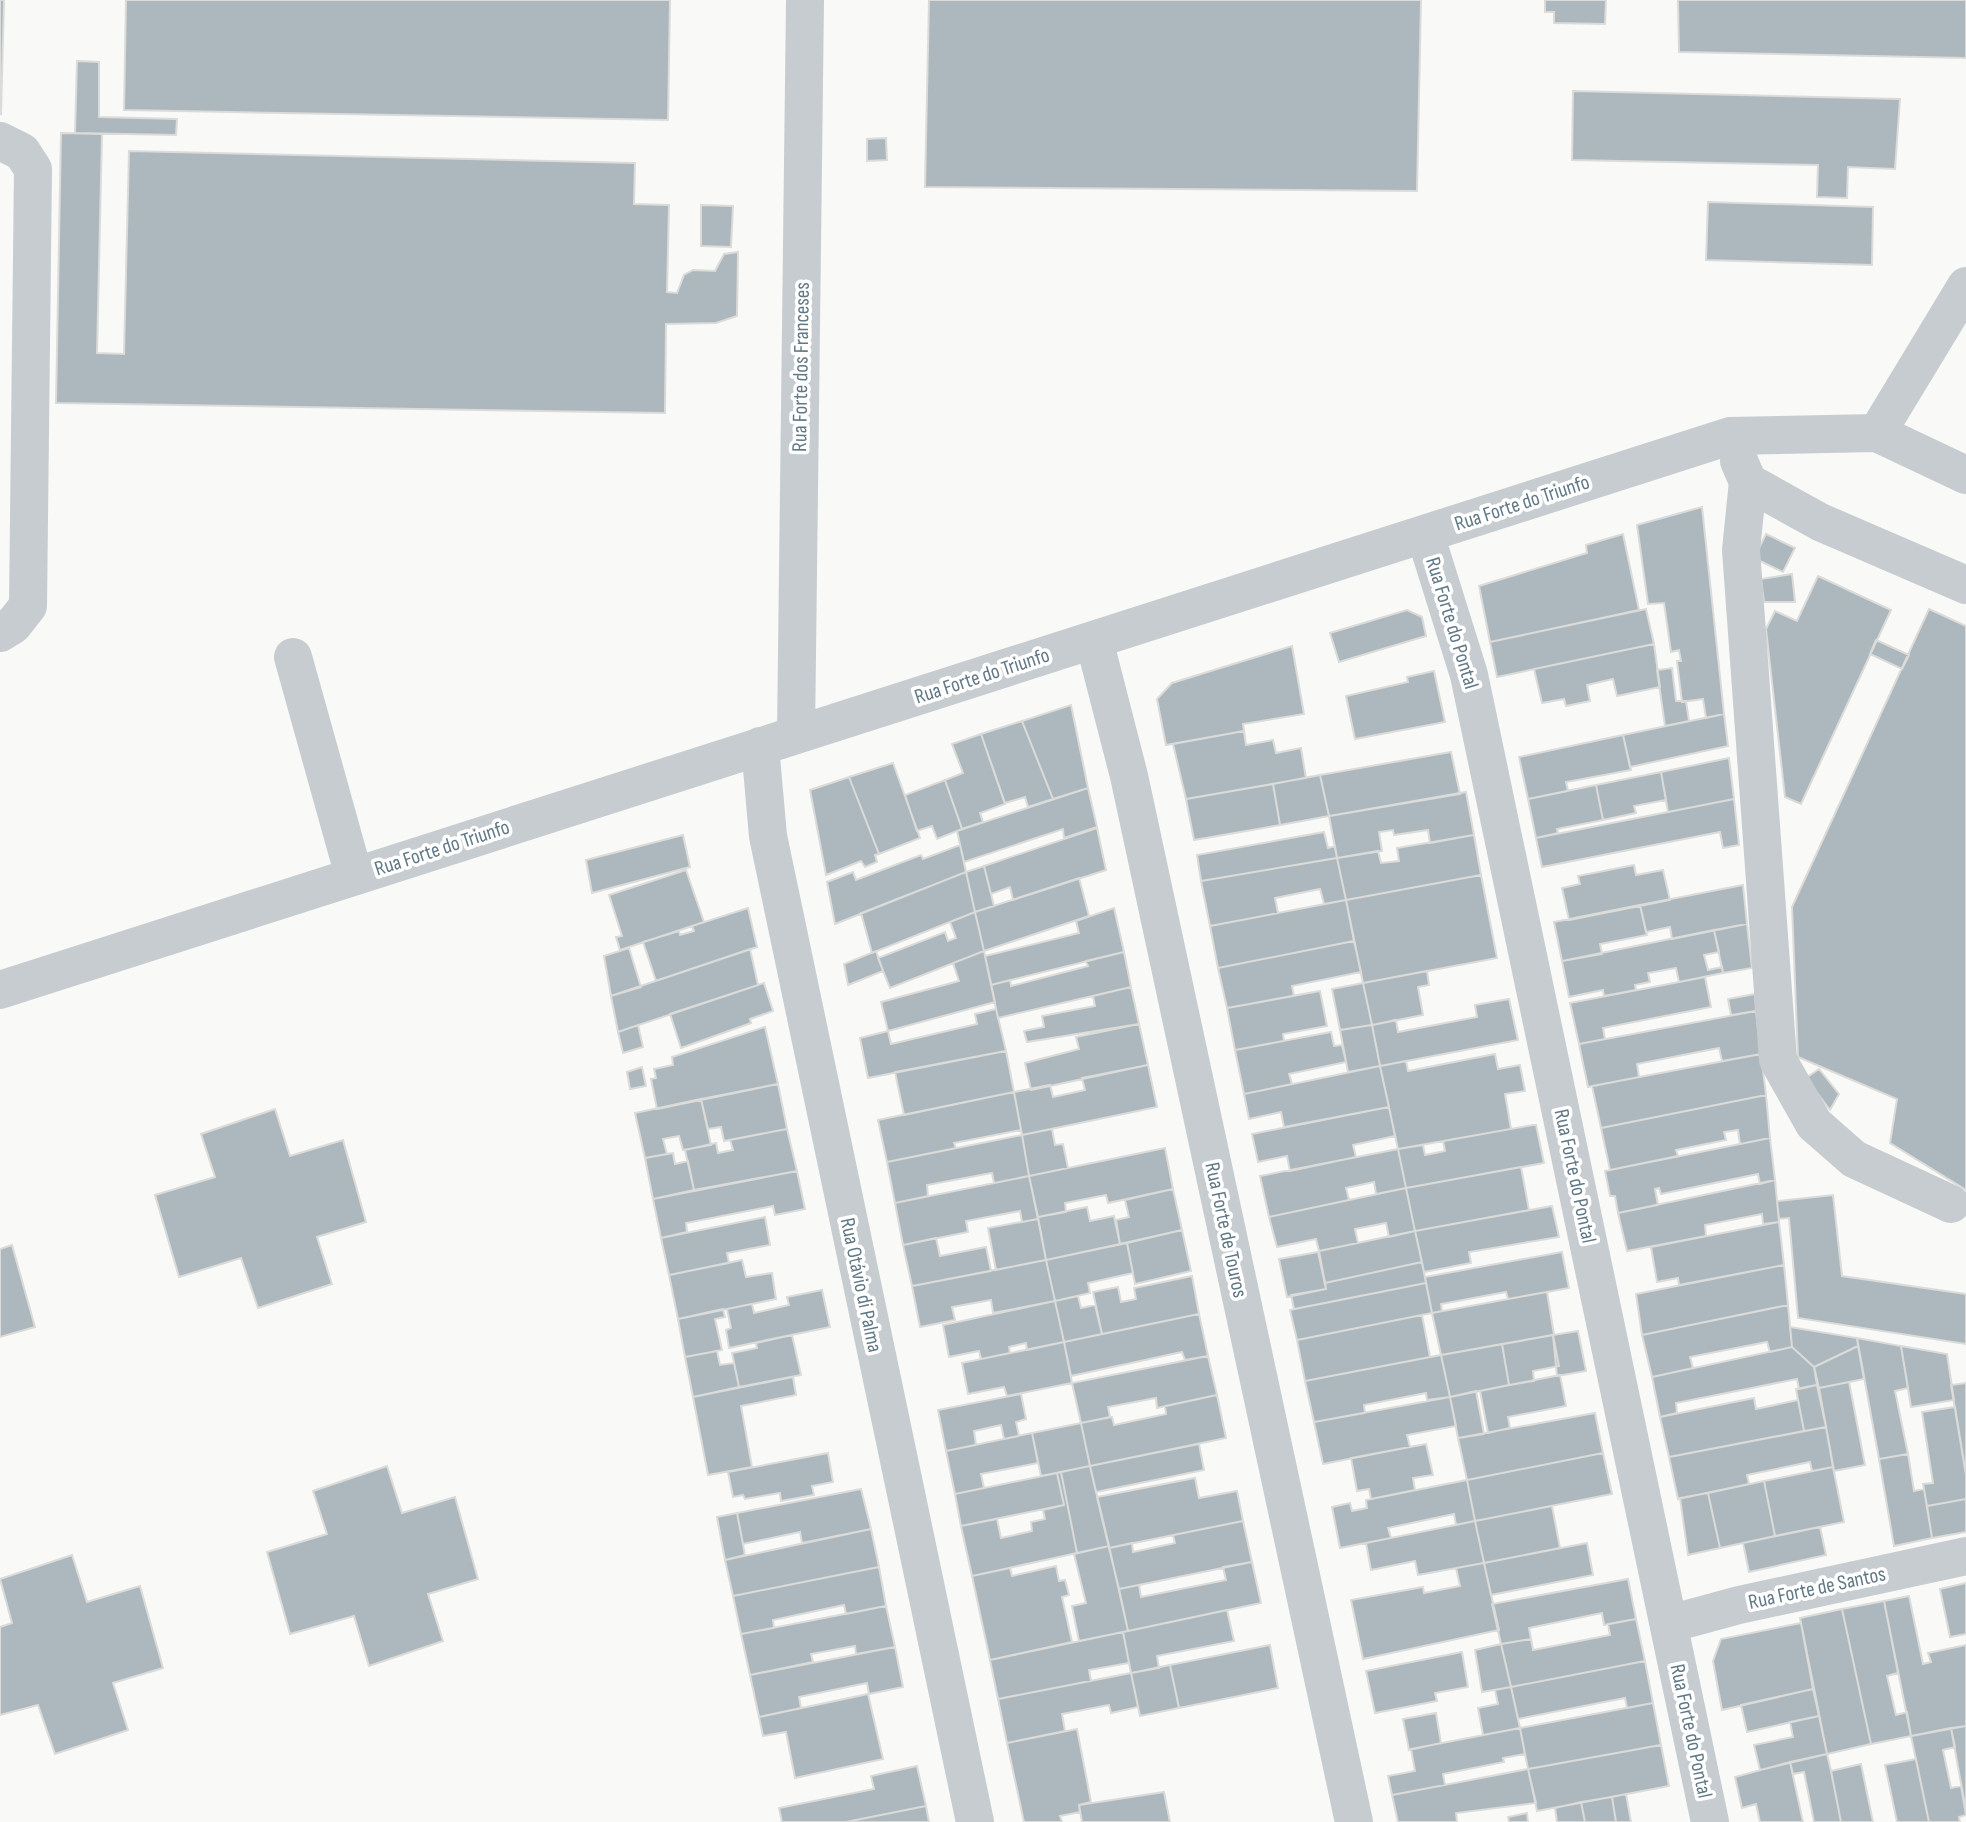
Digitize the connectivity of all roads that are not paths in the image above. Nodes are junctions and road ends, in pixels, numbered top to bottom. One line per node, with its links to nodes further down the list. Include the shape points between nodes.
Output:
1 (805, 0): 13 (street, Rua Forte dos Franceses)
2 (0, 141): 10 (street, via 22,152 33,169 28,606)
3 (1966, 286): 4 (street)
4 (1877, 433): 5 (street, Rua Forte do Triunfo); 6 (street, Rua Forte do Triunfo)
5 (1730, 436): 7 (street); 8 (street, Rua Forte do Triunfo)
6 (1966, 475)
7 (1748, 482): 9 (street, via 1820,522); 17 (street, via 1741,550 1778,1059 1814,1124 1854,1159)
8 (1425, 534): 11 (street, Rua Forte do Triunfo); 19 (street, Rua Forte do Pontal, via 1469,675)
9 (1966, 585)
10 (0, 633)
11 (1094, 640): 13 (street, Rua Forte do Triunfo); 21 (street, Rua Forte de Touros, via 1132,790)
12 (293, 657): 15 (street)
13 (796, 735): 14 (street, Rua Forte do Triunfo)
14 (760, 746): 15 (street, Rua Forte do Triunfo); 20 (street, Rua Otávio di Palma, via 771,849)
15 (354, 876): 16 (street, Rua Forte do Triunfo)
16 (0, 990)
17 (1951, 1204)
18 (1966, 1556): 19 (street, Rua Forte de Santos)
19 (1669, 1624): 22 (street, Rua Forte do Pontal)
20 (975, 1822)
21 (1353, 1822)
22 (1710, 1822)

